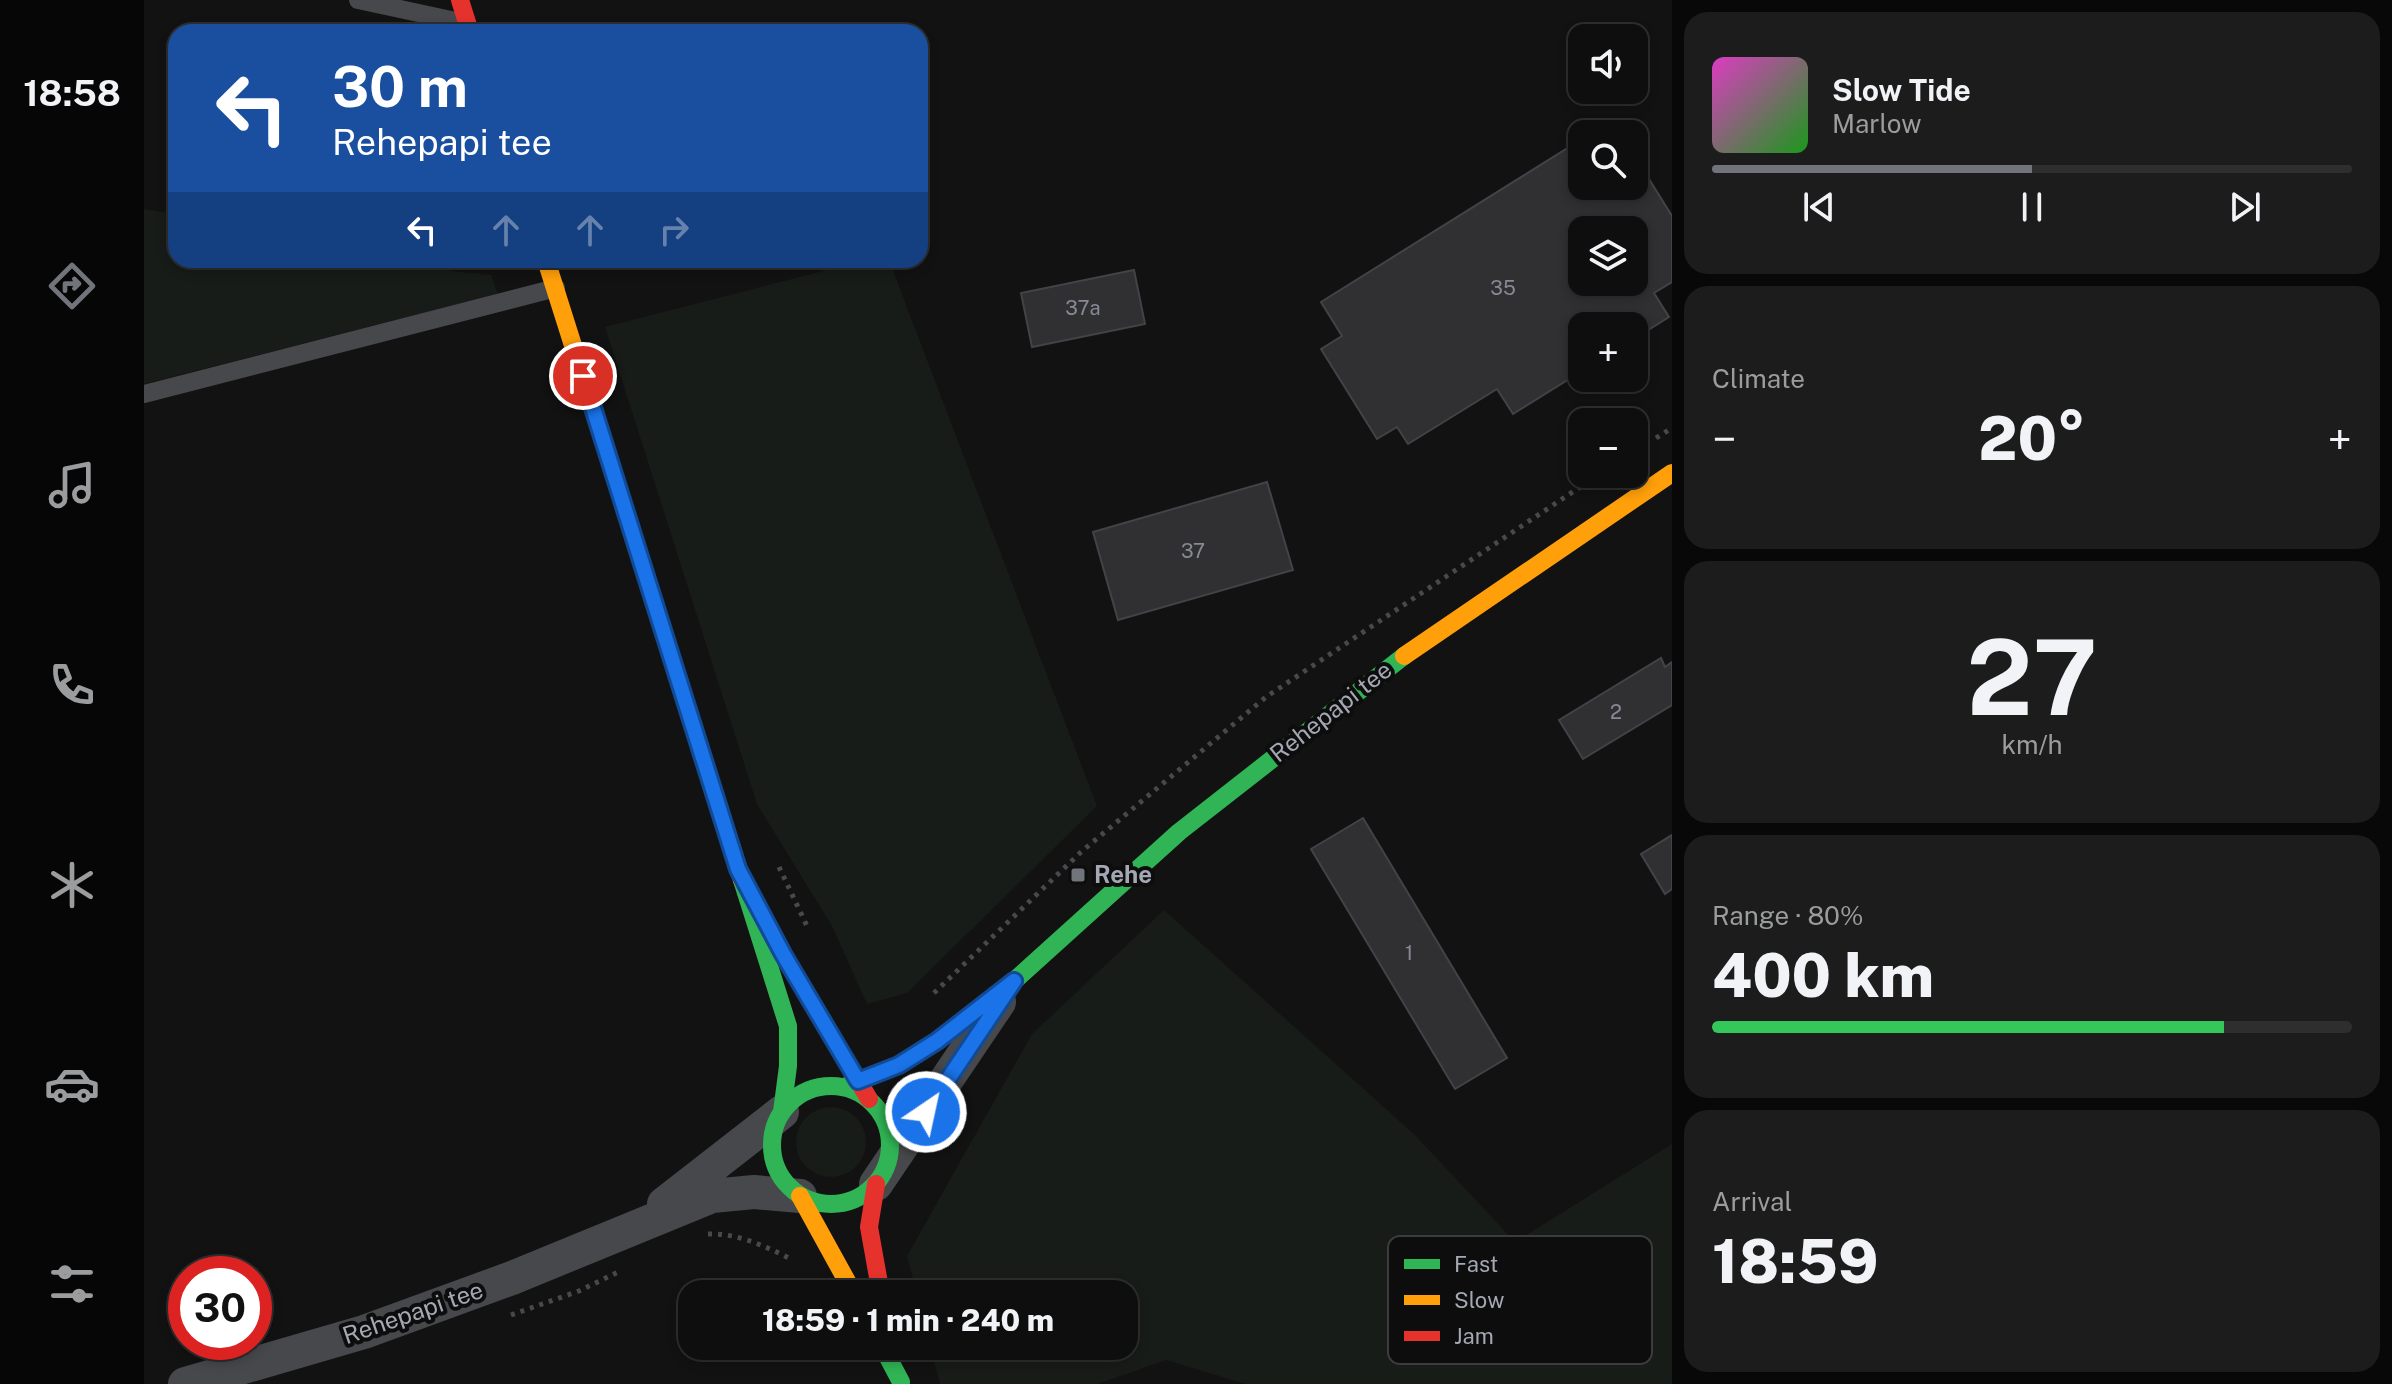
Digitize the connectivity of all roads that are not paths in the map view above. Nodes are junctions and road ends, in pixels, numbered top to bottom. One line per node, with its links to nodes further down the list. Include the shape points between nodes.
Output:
1 (358, 0): 3 (lane)
2 (460, 0): 4 (street)
3 (452, 24)
4 (467, 24)
5 (549, 268): 6 (street)
6 (556, 288): 7 (lane); 9 (street)
7 (144, 394)
8 (1672, 473): 10 (street, Rehepapi tee, via 1387,668 1179,832)
9 (738, 869): 11 (street); 12 (street, via 788,1026)
10 (1014, 981): 11 (street, Rehepapi tee, via 937,1041 899,1065); 13 (street, Rehepapi tee)
11 (851, 1084): 12 (street, Rehepapi tee, via 809,1090); 13 (street, via 881,1113 889,1130 887,1168)
12 (782, 1112): 14 (street, via 774,1129 775,1167); 15 (street, Rehepapi tee)
13 (876, 1184): 14 (street, via 848,1203 815,1203); 17 (street, via 869,1227)
14 (800, 1196): 15 (street, Rehepapi tee, via 712,1196); 16 (street)
15 (635, 1226): 21 (street, Rehepapi tee, via 364,1332)
16 (846, 1280)
17 (878, 1280)
18 (889, 1360): 20 (street)
19 (896, 1360): 20 (street)
20 (901, 1383)
21 (185, 1384)

